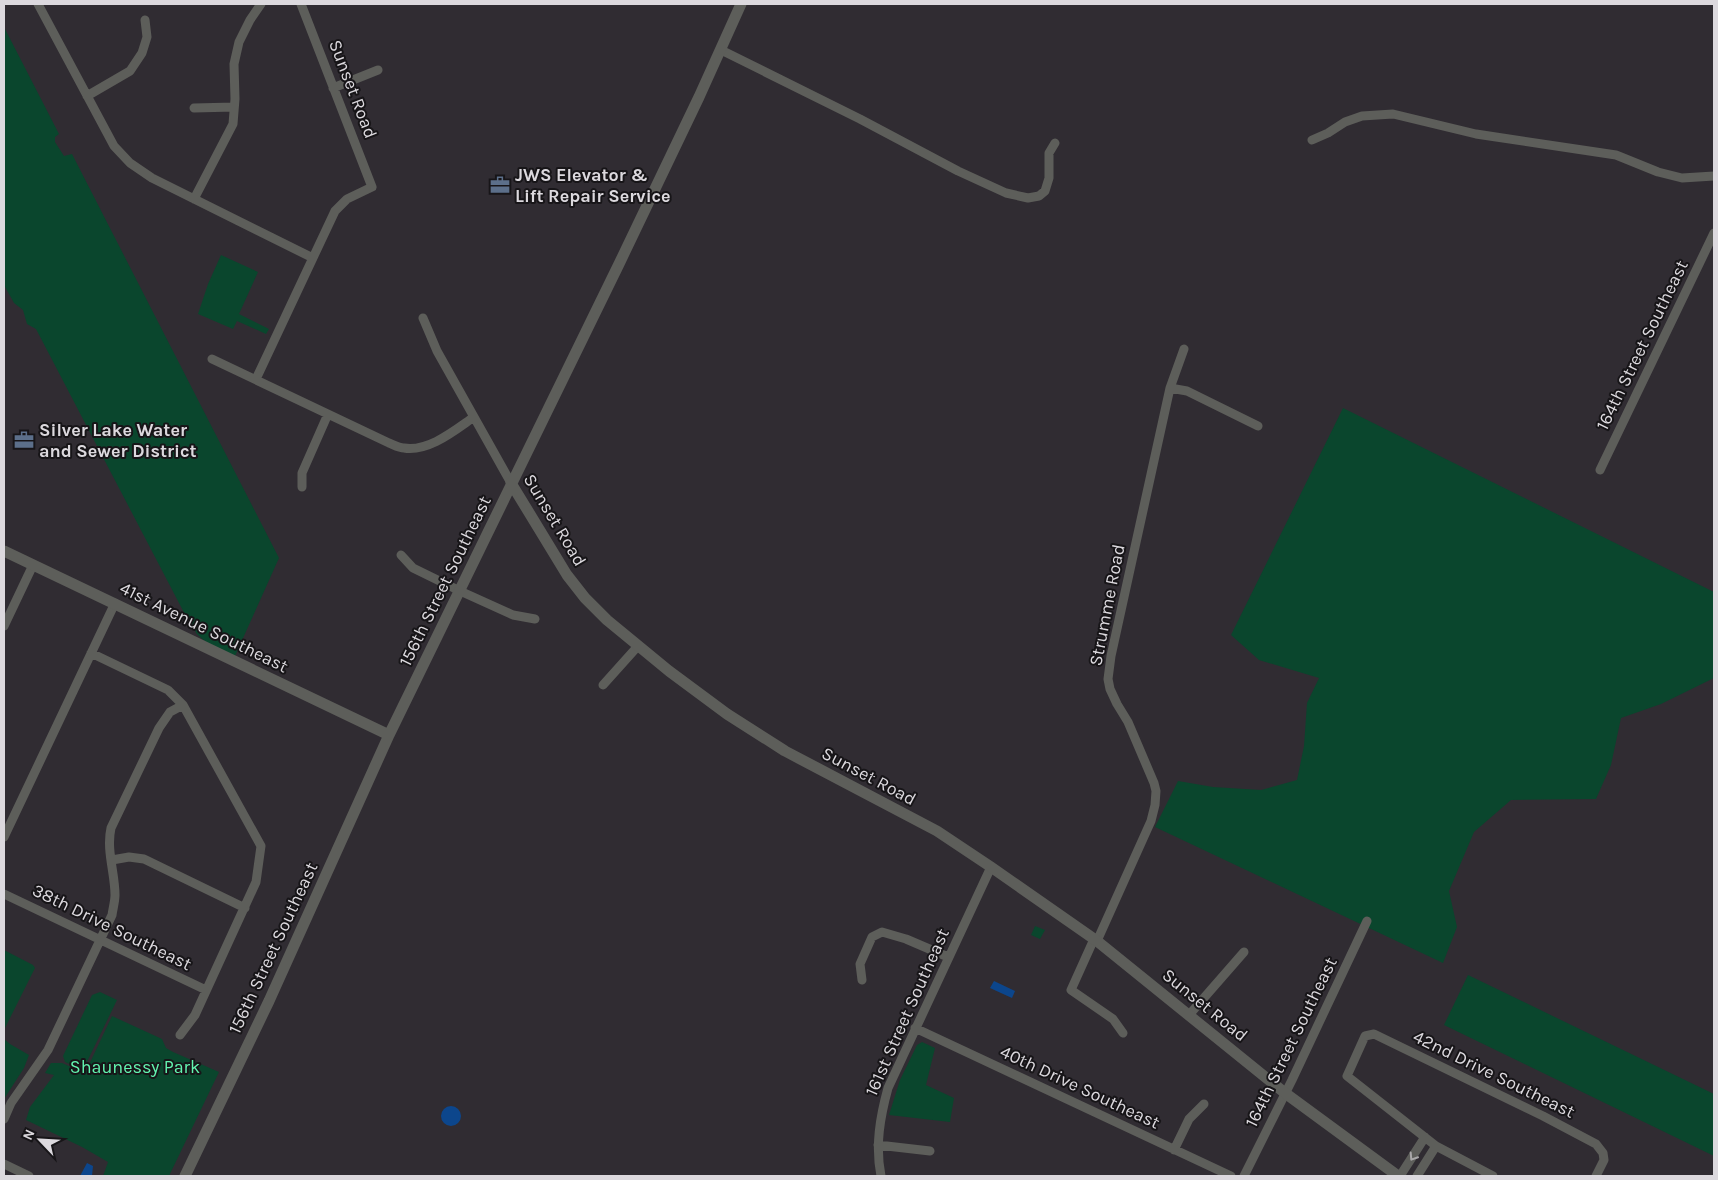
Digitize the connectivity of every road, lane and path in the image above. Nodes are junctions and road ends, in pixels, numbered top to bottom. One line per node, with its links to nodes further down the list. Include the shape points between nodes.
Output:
1 (38, 4): 9 (street)
2 (261, 4): 10 (street, via 239,42 234,64)
3 (301, 4): 8 (street, Sunset Road)
4 (741, 4): 6 (street, 156th Street Southeast)
5 (145, 20): 9 (street, via 147,37 130,71)
6 (721, 50): 13 (street, via 1006,193 1028,198 1045,191 1049,178 1049,153); 27 (street, 156th Street Southeast)
7 (378, 70): 8 (street)
8 (333, 88): 17 (street, Sunset Road, via 372,187 347,199 335,211)
9 (86, 96): 15 (street, via 114,146 130,163)
10 (234, 107): 11 (street); 15 (street, via 233,124)
11 (194, 108)
12 (1312, 140): 14 (street, via 1362,116 1393,114 1488,136 1616,155 1682,178)
13 (1055, 143)
14 (1714, 176)
15 (194, 199): 17 (street)
16 (1714, 233): 26 (street, 164th Street Southeast)
17 (313, 258): 21 (street)
18 (423, 318): 24 (street, Sunset Road, via 437,351)
19 (1184, 349): 22 (street, Strumme Road)
20 (212, 359): 21 (street)
21 (256, 379): 23 (street)
22 (1170, 388): 25 (street, via 1187,391); 49 (street, Strumme Road, via 1108,679 1154,783 1155,805 1151,821)
23 (328, 414): 24 (street, via 405,449 427,446 448,436); 28 (street, via 302,473)
24 (474, 417): 27 (street, Sunset Road)
25 (1258, 426)
26 (1600, 470)
27 (511, 482): 32 (street, 156th Street Southeast); 37 (street, Sunset Road, via 573,583 607,620)
28 (302, 487)
29 (4, 551): 31 (street, 41st Avenue Southeast)
30 (401, 555): 32 (street, via 414,568)
31 (32, 565): 33 (street, 41st Avenue Southeast); 34 (street)
32 (460, 591): 35 (street, via 513,615); 41 (street, 156th Street Southeast)
33 (115, 603): 38 (street); 41 (street, 41st Avenue Southeast)
34 (7, 611): 36 (street)
35 (534, 619)
36 (4, 626)
37 (638, 646): 39 (street); 44 (street, Sunset Road, via 727,714 785,751 937,831)
38 (91, 653): 40 (street, via 168,690); 42 (street)
39 (603, 685)
40 (182, 705): 43 (street, via 170,712 158,728 122,803 108,841); 46 (street, via 262,846 256,882)
41 (390, 735): 68 (street, 156th Street Southeast)
42 (4, 837)
43 (112, 860): 46 (street, via 144,859); 48 (street, via 115,896 112,915)
44 (991, 867): 49 (street, Sunset Road); 51 (street, 161st Street Southeast)
45 (4, 894): 48 (street, 38th Drive Southeast)
46 (244, 908): 53 (street)
47 (1367, 921): 58 (street, 164th Street Southeast)
48 (101, 940): 53 (street, 38th Drive Southeast); 60 (street, via 48,1050 11,1103)
49 (1096, 940): 54 (street, Sunset Road); 56 (street, Strumme Road, via 1070,990 1113,1019)
50 (1244, 952): 54 (street)
51 (948, 957): 52 (street, via 882,932 872,937 860,964); 55 (street, 161st Street Southeast)
52 (862, 980)
53 (206, 990): 57 (street, via 195,1016)
54 (1189, 1015): 58 (street, Sunset Road)
55 (915, 1028): 62 (street, 161st Street Southeast, via 888,1088 880,1116); 64 (street, 40th Drive Southeast)
56 (1123, 1032)
57 (180, 1034)
58 (1285, 1092): 71 (street, 164th Street Southeast); 72 (street, Sunset Road)
59 (1204, 1104): 64 (street, via 1189,1119)
60 (4, 1119)
61 (1425, 1137): 63 (street); 72 (street, one-way to 72); 75 (street, 42nd Drive Southeast, via 1347,1076 1365,1036 1374,1034 1596,1144 1604,1160)
62 (878, 1146): 65 (street); 69 (street, 161st Street Southeast)
63 (1436, 1146): 73 (street); 74 (street)
64 (1174, 1150): 70 (street, 40th Drive Southeast)
65 (930, 1151)
66 (4, 1164): 67 (street)
67 (29, 1176)
68 (185, 1176)
69 (881, 1176)
70 (1231, 1176)
71 (1244, 1176)
72 (1399, 1176)
73 (1417, 1176)
74 (1492, 1176)
75 (1596, 1176)

